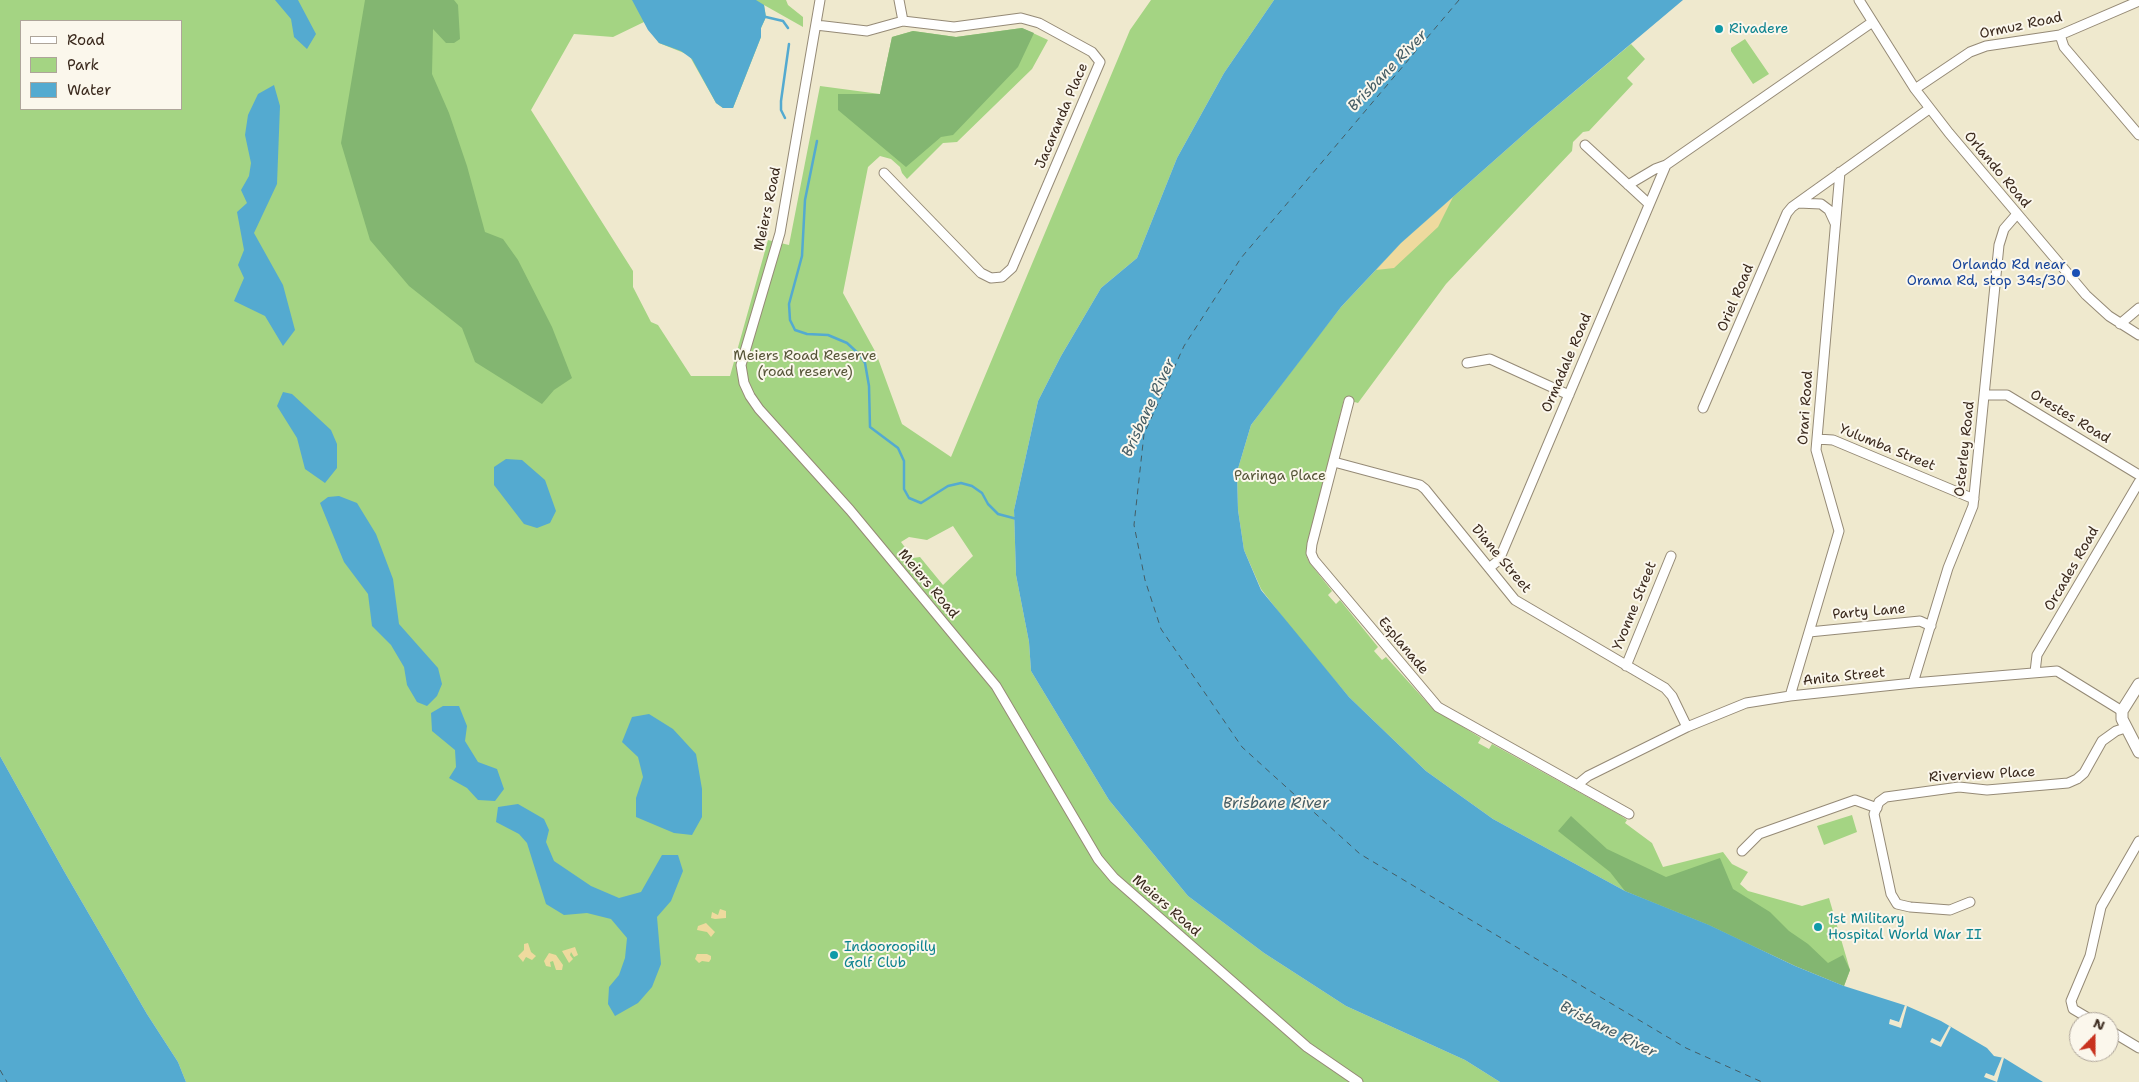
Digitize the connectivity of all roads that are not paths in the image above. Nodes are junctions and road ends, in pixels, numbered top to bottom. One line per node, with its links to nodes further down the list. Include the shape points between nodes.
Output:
1 (820, 0): 7 (street, Meiers Road)
2 (899, 0): 5 (street)
3 (1859, 0): 6 (street, Orlando Road)
4 (2139, 1): 8 (street, Ormuz Road)
5 (903, 21): 7 (street, Jacaranda Place, via 867,31); 15 (street, Jacaranda Place, via 954,27 1016,18 1030,20 1092,52 1100,62 1012,268 1002,277 991,278 981,273)
6 (1871, 22): 9 (street, Orlando Road); 13 (street)
7 (816, 25): 56 (street, Meiers Road, via 780,233 741,364 744,384 750,396 758,409 850,510 996,686 1098,859 1114,878 1307,1047)
8 (2060, 35): 9 (street, Ormuz Road, via 1986,46 1970,52); 11 (street, via 2064,46)
9 (1915, 89): 10 (street, Orlando Road)
10 (1929, 109): 14 (street, Oriel Road); 19 (street, Orlando Road)
11 (2139, 134)
12 (1585, 145): 16 (street)
13 (1666, 165): 16 (street); 18 (street, Ormadale Road)
14 (1840, 172): 17 (street, Oriel Road); 20 (street, Orari Road)
15 (884, 173)
16 (1628, 185): 18 (street)
17 (1798, 203): 20 (street, via 1821,204 1829,210); 28 (street, Oriel Road, via 1787,213)
18 (1649, 204): 25 (street, Ormadale Road)
19 (2017, 214): 22 (street, Orlando Road, via 2086,295); 26 (street, Osterley Road, via 2004,229 1999,245)
20 (1835, 223): 29 (street, Orari Road)
21 (2139, 308): 22 (street)
22 (2120, 324): 23 (street, Orlando Road)
23 (2139, 335)
24 (1467, 363): 25 (street, via 1490,359)
25 (1569, 395): 35 (street, Ormadale Road, via 1499,560)
26 (1984, 395): 31 (street, Orestes Road, via 2007,396); 33 (street, Osterley Road)
27 (1349, 401): 30 (street, Esplanade)
28 (1703, 408)
29 (1817, 439): 33 (street, Yulumba Street, via 1833,440); 37 (street, Orari Road, via 1816,450 1839,531)
30 (1334, 462): 35 (street, Diane Street, via 1420,486); 47 (street, Esplanade, via 1312,544 1314,560 1438,707)
31 (2139, 474)
32 (2139, 482): 39 (street, Orcades Road, via 2037,655)
33 (1974, 499): 36 (street, Osterley Road)
34 (1670, 556): 38 (street, Yvonne Street)
35 (1489, 568): 38 (street, Diane Street, via 1523,606)
36 (1931, 626): 37 (street, Party Lane, via 1920,622); 40 (street, Osterley Road)
37 (1809, 632): 42 (street, Orari Road)
38 (1626, 666): 44 (street, Diane Street, via 1665,688)
39 (2035, 672): 40 (street, Anita Street); 43 (street, Anita Street, via 2058,671)
40 (1914, 683): 42 (street, Anita Street)
41 (2139, 684): 43 (street)
42 (1790, 696): 44 (street, Anita Street, via 1746,703)
43 (2122, 711): 45 (street)
44 (1687, 727): 47 (street, Anita Street)
45 (2125, 728): 46 (street); 48 (street, Riverview Place, via 2102,741 2084,773 2068,782 1987,790 1959,787 1886,797)
46 (2139, 752)
47 (1577, 784): 49 (street, Esplanade)
48 (1877, 808): 51 (street, via 1855,800 1847,802 1759,834); 52 (street, via 1874,814 1881,849 1891,894 1897,904 1910,908 1950,910)
49 (1629, 814)
50 (2139, 841): 53 (street, via 2101,907 2090,956 2071,1001 2073,1009)
51 (1742, 851)
52 (1970, 902)
53 (2078, 1012)
54 (2119, 1036): 55 (street)
55 (2139, 1048)
56 (1358, 1082)

